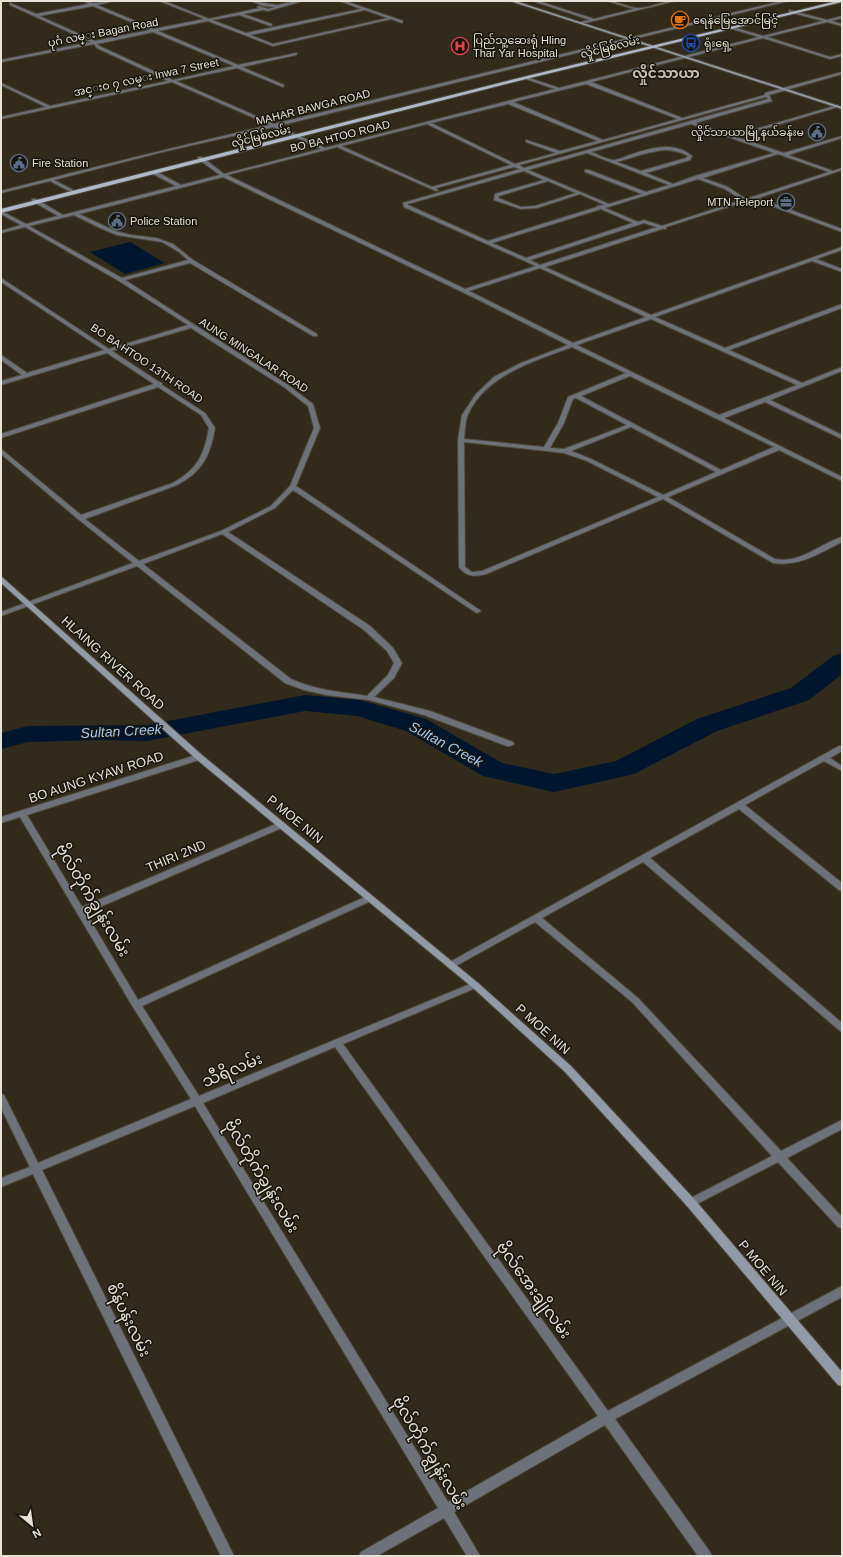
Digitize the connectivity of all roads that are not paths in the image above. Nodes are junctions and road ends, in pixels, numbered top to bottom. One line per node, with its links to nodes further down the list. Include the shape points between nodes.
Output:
1 (85, 1): 15 (street)
2 (112, 1): 15 (street)
3 (161, 1): 25 (street)
4 (253, 1): 16 (street)
5 (301, 1): 16 (street, ပုဂံ လမ္း Bagan Road, via 274,9)
6 (342, 1): 17 (street)
7 (512, 1): 29 (street)
8 (536, 1): 26 (street)
9 (609, 1): 18 (street)
10 (673, 1): 18 (street)
11 (786, 1): 37 (street, MAHAR BAWGA ROAD)
12 (831, 1): 19 (main road, လှိုင်မြစ်လမ်း)
13 (842, 1): 20 (main road, လှိုင်မြစ်လမ်း)
14 (11, 4): 22 (street)
15 (93, 5): 22 (street); 34 (street)
16 (263, 7): 21 (street, ပုဂံ လမ္း Bagan Road)
17 (365, 9): 24 (street); 35 (street)
18 (637, 10): 26 (street)
19 (790, 11): 20 (street); 32 (main road, လှိုင်မြစ်လမ်း)
20 (796, 12): 27 (street); 33 (main road, လှိုင်မြစ်လမ်း)
21 (240, 14): 25 (street, ပုဂံ လမ္း Bagan Road); 30 (street)
22 (36, 16): 38 (street)
23 (842, 17): 27 (street, BO BA HTOO ROAD)
24 (393, 18): 28 (street); 35 (street, via 273,45)
25 (209, 20): 34 (street, ပုဂံ လမ္း Bagan Road); 35 (street)
26 (594, 20): 29 (street)
27 (827, 21): 31 (street); 36 (street, BO BA HTOO ROAD)
28 (402, 22)
29 (581, 23): 37 (street)
30 (271, 25)
31 (842, 25)
32 (727, 26): 33 (street); 39 (main road, လှိုင်မြစ်လမ်း)
33 (734, 28): 36 (street); 39 (main road, လှိုင်မြစ်လမ်း)
34 (155, 30): 38 (street, ပုဂံ လမ္း Bagan Road); 44 (street)
35 (246, 34)
36 (762, 37): 41 (street, via 830,58); 42 (street, BO BA HTOO ROAD)
37 (630, 39): 39 (street); 64 (street, MAHAR BAWGA ROAD)
38 (96, 43): 43 (street, ပုဂံ လမ္း Bagan Road); 47 (street, via 106,45); 48 (street, via 98,47)
39 (653, 47): 42 (street); 46 (main road, လှိုင်မြစ်လမ်း)
40 (296, 54): 44 (street, အင္းဝ ၇ လမ္း Inwa 7 Street)
41 (842, 55)
42 (684, 57): 49 (street, BO BA HTOO ROAD); 53 (street)
43 (1, 62)
44 (239, 66): 47 (street, အင္းဝ ၇ လမ္း Inwa 7 Street); 51 (street)
45 (842, 73): 53 (street)
46 (526, 78): 52 (street); 65 (main road, လှိုင်မြစ်လမ်း)
47 (180, 79): 48 (street, အင္းဝ ၇ လမ္း Inwa 7 Street); 56 (street, via 229,101)
48 (173, 80): 56 (street); 58 (street, အင္းဝ ၇ လမ္း Inwa 7 Street)
49 (586, 82): 52 (street, BO BA HTOO ROAD); 61 (street)
50 (1, 84): 58 (street)
51 (283, 86)
52 (559, 89): 55 (street, BO BA HTOO ROAD)
53 (784, 89): 54 (street); 57 (street)
54 (766, 96): 61 (street); 63 (street, via 771,100)
55 (508, 102): 62 (street, BO BA HTOO ROAD); 69 (street)
56 (231, 106): 64 (street)
57 (837, 106): 59 (street); 66 (street)
58 (49, 107): 60 (street, အင္းဝ ၇ လမ္း Inwa 7 Street)
59 (842, 108)
60 (1, 118)
61 (681, 119): 69 (street)
62 (427, 123): 70 (street, BO BA HTOO ROAD); 77 (street)
63 (692, 123): 66 (street); 73 (street)
64 (273, 126): 65 (street); 86 (street, MAHAR BAWGA ROAD)
65 (295, 136): 71 (street); 75 (main road, လှိုင်မြစ်လမ်း)
66 (732, 137): 74 (street)
67 (842, 137): 74 (street)
68 (527, 141): 72 (street)
69 (602, 141): 72 (street)
70 (337, 146): 71 (street, BO BA HTOO ROAD); 90 (street)
71 (324, 149): 84 (street, BO BA HTOO ROAD)
72 (558, 152): 77 (street)
73 (588, 152): 76 (street); 79 (street)
74 (781, 154): 81 (street); 85 (street)
75 (202, 160): 82 (main road, လှိုင်မြစ်လမ်း); 84 (street); 91 (main road, လှိုင်မြစ်လမ်း)
76 (613, 162): 83 (street); 83 (street, via 668,148 690,156 688,159)
77 (513, 165): 79 (street); 90 (street)
78 (842, 169): 81 (street)
79 (525, 170): 87 (street); 93 (street)
80 (587, 171): 95 (street)
81 (833, 172): 96 (street)
82 (155, 173): 89 (street); 98 (main road, လှိုင်မြစ်လမ်း)
83 (641, 173): 88 (street)
84 (223, 175): 89 (street, BO BA HTOO ROAD); 119 (street)
85 (697, 177): 88 (street); 97 (street, via 728,189)
86 (50, 179): 91 (street); 92 (street, MAHAR BAWGA ROAD)
87 (548, 180): 94 (street); 94 (street, via 497,195 496,199 521,208 535,207)
88 (672, 185): 95 (street)
89 (180, 186): 103 (street, BO BA HTOO ROAD)
90 (432, 188): 93 (street)
91 (70, 191): 98 (main road, လှိုင်မြစ်လမ်း)
92 (1, 192)
93 (444, 193): 110 (street, via 405,203 406,206)
94 (579, 193): 99 (street)
95 (644, 193): 99 (street)
96 (754, 198): 97 (street); 108 (street)
97 (746, 200): 107 (street)
98 (36, 201): 101 (main road, လှိုင်မြစ်လမ်း); 102 (main road, လှိုင်မြစ်လမ်း); 104 (street)
99 (608, 204): 100 (street)
100 (599, 207): 105 (street); 110 (street)
101 (1, 208)
102 (1, 212): 106 (street, AUNG MINGALAR ROAD)
103 (74, 213): 104 (street, BO BA HTOO ROAD); 114 (street, via 118,234 166,241)
104 (62, 216): 106 (street, BO BA HTOO ROAD)
105 (637, 223): 107 (street, via 648,221); 113 (street)
106 (26, 226): 109 (street, BO BA HTOO ROAD); 118 (street, AUNG MINGALAR ROAD)
107 (664, 228): 115 (street)
108 (842, 231)
109 (1, 232)
110 (487, 243): 113 (street)
111 (842, 248): 112 (street)
112 (812, 259): 116 (street); 121 (street)
113 (525, 260): 115 (street)
114 (190, 261): 118 (street); 123 (street)
115 (540, 266): 119 (street); 121 (street)
116 (842, 271)
117 (1, 280): 126 (street, BO BA HTOO 13TH ROAD)
118 (121, 280): 122 (street, AUNG MINGALAR ROAD)
119 (466, 292): 124 (street)
120 (842, 306): 125 (street)
121 (652, 316): 124 (street); 125 (street)
122 (191, 326): 126 (street); 147 (street, AUNG MINGALAR ROAD, via 286,386 311,405 318,428)
123 (315, 335)
124 (572, 345): 129 (street); 140 (street, via 523,364 496,378 478,395 465,416)
125 (725, 350): 133 (street)
126 (110, 351): 130 (street); 132 (street, BO BA HTOO 13TH ROAD)
127 (1, 357): 130 (street)
128 (842, 369): 133 (street)
129 (629, 374): 134 (street); 136 (street)
130 (27, 376): 131 (street)
131 (1, 383)
132 (160, 384): 138 (street); 149 (street, BO BA HTOO 13TH ROAD, via 203,414 212,428 207,453 186,479)
133 (802, 385): 135 (street)
134 (575, 395): 137 (street); 142 (street, via 570,398 561,423)
135 (766, 400): 136 (street); 139 (street)
136 (718, 418): 141 (street)
137 (632, 425): 144 (street); 145 (street)
138 (1, 436)
139 (841, 436)
140 (461, 440): 142 (street); 148 (street, via 462,567 472,575 484,573)
141 (778, 448): 145 (street); 146 (street)
142 (546, 449): 144 (street)
143 (1, 451): 149 (street)
144 (565, 451): 148 (street, via 589,460)
145 (720, 472): 148 (street)
146 (842, 479)
147 (293, 487): 150 (street, AUNG MINGALAR ROAD, via 273,507); 155 (street)
148 (663, 497): 151 (street, via 781,564 792,562)
149 (80, 518): 152 (street)
150 (223, 532): 152 (street, AUNG MINGALAR ROAD); 157 (street, via 367,628 390,650 398,663 391,676)
151 (842, 539)
152 (137, 563): 154 (street, AUNG MINGALAR ROAD); 157 (street, via 288,681 326,693)
153 (1, 579): 154 (street)
154 (29, 604): 156 (street, AUNG MINGALAR ROAD); 158 (street, HLAING RIVER ROAD)
155 (477, 611)
156 (1, 614)
157 (369, 698): 159 (street, via 427,713)
158 (181, 741): 161 (street, P MOE NIN)
159 (510, 744)
160 (842, 748): 162 (street)
161 (199, 757): 165 (street, BO AUNG KYAW ROAD); 167 (street, P MOE NIN)
162 (824, 758): 163 (street); 164 (street)
163 (842, 769)
164 (739, 805): 168 (street); 169 (street)
165 (22, 813): 166 (street, BO AUNG KYAW ROAD); 171 (street, ဗိုလ်တိုက်ချွန်းလမ်း)
166 (1, 820)
167 (281, 825): 170 (street, P MOE NIN); 171 (street, THIRI 2ND)
168 (644, 858): 172 (street); 176 (street)
169 (842, 888)
170 (370, 898): 173 (street, P MOE NIN); 175 (street)
171 (82, 911): 175 (street, ဗိုလ်တိုက်ချွန်းလမ်း)
172 (536, 918): 173 (street); 181 (street, via 635,1000)
173 (451, 965): 174 (street, P MOE NIN)
174 (475, 985): 177 (street, သီရိလမ်း); 184 (street, P MOE NIN, via 568,1069)
175 (136, 1005): 179 (street, ဗိုလ်တိုက်ချွန်းလမ်း)
176 (842, 1028)
177 (337, 1043): 179 (street, သီရိလမ်း); 189 (street, ဗိုလ်အေးချိုလမ်း)
178 (1, 1098): 182 (street, စိန်ပန်းလမ်း)
179 (197, 1101): 182 (street, သီရိလမ်း); 190 (street, ဗိုလ်တိုက်ချွန်းလမ်း)
180 (842, 1124): 181 (street)
181 (779, 1157): 184 (street); 185 (street)
182 (37, 1168): 183 (street, သီရိလမ်း); 191 (street, စိန်ပန်းလမ်း)
183 (1, 1183)
184 (691, 1203): 187 (street, P MOE NIN)
185 (842, 1224)
186 (842, 1291): 187 (street)
187 (790, 1320): 188 (street, P MOE NIN); 189 (street)
188 (842, 1381)
189 (606, 1418): 190 (street); 194 (street, ဗိုလ်အေးချိုလမ်း)
190 (447, 1511): 192 (street); 193 (street, ဗိုလ်တိုက်ချွန်းလမ်း)
191 (228, 1556)
192 (365, 1556)
193 (474, 1556)
194 (706, 1556)

